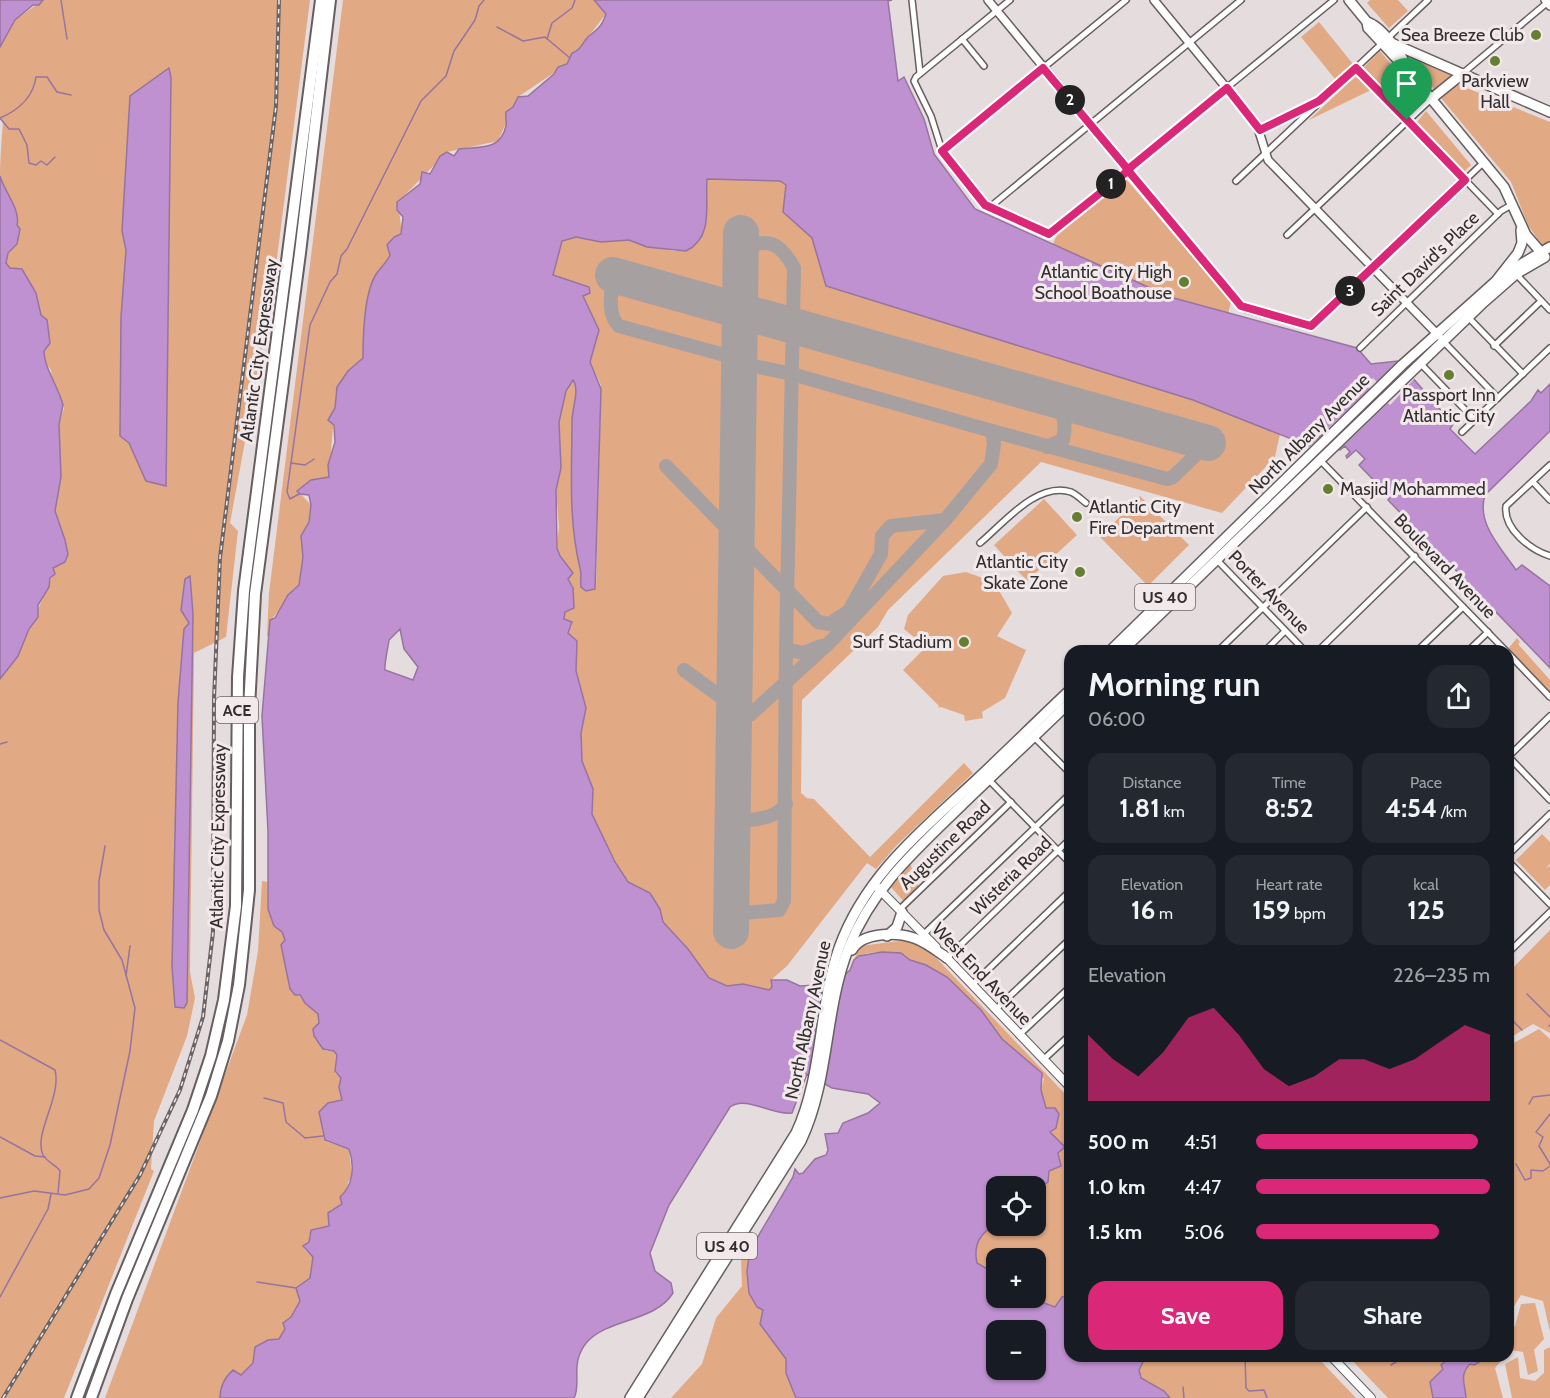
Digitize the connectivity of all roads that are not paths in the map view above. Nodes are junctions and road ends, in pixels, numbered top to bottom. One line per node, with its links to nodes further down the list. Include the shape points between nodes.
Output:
1 (321, 0): 125 (highway, Atlantic City Expressway / ACE, via 244,591 237,687 236,887 227,982 211,1056 193,1110)
2 (330, 0): 126 (highway, Atlantic City Expressway / ACE, via 255,594 249,708 249,890 239,985 228,1041 208,1105)
3 (912, 0): 20 (street)
4 (987, 0): 13 (street)
5 (1010, 0): 13 (street)
6 (1126, 0): 18 (street)
7 (1154, 0): 16 (street)
8 (1241, 0): 16 (street)
9 (1334, 0): 22 (street)
10 (1349, 0): 15 (main road, via 1368,28)
11 (1428, 0): 15 (street)
12 (1548, 2): 21 (street)
13 (997, 11): 14 (street); 18 (street)
14 (962, 39): 17 (street); 20 (street)
15 (1385, 42): 19 (street); 21 (main road); 23 (main road)
16 (1189, 43): 22 (street); 27 (street)
17 (984, 66)
18 (1043, 68): 27 (street); 29 (street)
19 (1356, 68): 24 (street); 26 (street)
20 (920, 73): 29 (street, via 915,81)
21 (1462, 74): 23 (main road); 25 (main road)
22 (1227, 88): 28 (street); 32 (street)
23 (1431, 99): 26 (street); 31 (main road)
24 (1319, 101): 28 (street); 30 (street)
25 (1550, 112)
26 (1407, 120): 33 (street); 37 (street)
27 (1090, 124): 32 (street); 36 (street)
28 (1260, 130): 30 (street)
29 (942, 151): 36 (street, via 982,203)
30 (1265, 153): 34 (street); 37 (street)
31 (1484, 162): 33 (street); 35 (main road)
32 (1128, 170): 36 (street, via 1052,232); 43 (street, via 1247,309 1312,326)
33 (1465, 180): 38 (street); 43 (street)
34 (1236, 181)
35 (1513, 204): 38 (street, Saint David's Place); 39 (main road)
36 (990, 207)
37 (1315, 208): 40 (street); 43 (street)
38 (1498, 214): 47 (street, Saint David's Place)
39 (1520, 222): 42 (main road, via 1529,239); 45 (main road, via 1521,248)
40 (1287, 235)
41 (1550, 247): 42 (main road, US 40)
42 (1547, 256): 44 (main road, North Albany Avenue / US 40); 45 (main road, North Albany Avenue / US 40)
43 (1373, 268): 47 (street)
44 (1516, 274): 46 (street); 49 (main road, North Albany Avenue / US 40)
45 (1496, 280): 50 (main road, North Albany Avenue / US 40)
46 (1540, 301): 48 (street); 52 (street)
47 (1407, 303): 50 (street); 53 (street, Saint David's Place)
48 (1550, 310)
49 (1468, 317): 51 (main road, North Albany Avenue / US 40); 52 (street)
50 (1435, 333): 51 (street); 60 (main road, North Albany Avenue / US 40)
51 (1443, 341): 55 (main road, North Albany Avenue / US 40); 57 (street)
52 (1494, 346): 56 (street)
53 (1360, 348)
54 (1550, 348): 56 (street)
55 (1420, 363): 58 (street); 61 (main road, North Albany Avenue / US 40)
56 (1522, 375): 57 (street)
57 (1498, 398): 58 (street)
58 (1474, 420): 59 (street)
59 (1462, 432)
60 (1310, 454): 61 (street, Boulevard Avenue); 68 (main road, North Albany Avenue / US 40)
61 (1320, 459): 66 (street, Boulevard Avenue); 68 (main road, North Albany Avenue / US 40)
62 (1550, 465): 63 (street)
63 (1533, 482): 64 (street); 70 (street, via 1505,511 1515,532 1532,548)
64 (1550, 500)
65 (1086, 503): 67 (street, via 1071,492 1050,492 1033,498)
66 (1367, 507): 69 (street, Boulevard Avenue); 71 (street)
67 (980, 543)
68 (1214, 556): 71 (street, Porter Avenue); 75 (main road, North Albany Avenue / US 40); 76 (main road, North Albany Avenue / US 40)
69 (1415, 556): 72 (street, Boulevard Avenue); 80 (street)
70 (1550, 556)
71 (1263, 607): 73 (street, Porter Avenue); 77 (street)
72 (1463, 607): 74 (street, Boulevard Avenue); 81 (street)
73 (1285, 631): 78 (street); 79 (street, Porter Avenue)
74 (1488, 632): 82 (street); 83 (street, Boulevard Avenue)
75 (1117, 645)
76 (1128, 645)
77 (1224, 645)
78 (1270, 645)
79 (1299, 645)
80 (1324, 645)
81 (1424, 645)
82 (1474, 645)
83 (1499, 645)
84 (1514, 661): 86 (street, Boulevard Avenue)
85 (1064, 696): 93 (main road, North Albany Avenue / US 40)
86 (1550, 697)
87 (1064, 708): 89 (main road, North Albany Avenue / US 40)
88 (1550, 716): 90 (street)
89 (1034, 737): 92 (street); 93 (main road, North Albany Avenue / US 40)
90 (1514, 751)
91 (1514, 763): 95 (street)
92 (1064, 766)
93 (986, 776): 96 (street); 104 (main road, North Albany Avenue / US 40)
94 (1064, 800): 98 (street)
95 (1550, 800)
96 (1011, 802): 98 (street); 107 (street, Augustine Road)
97 (1550, 814): 100 (street)
98 (1035, 827): 101 (street); 109 (street)
99 (1064, 845): 101 (street, Wisteria Road)
100 (1514, 849)
101 (1058, 851): 102 (street); 113 (street, Wisteria Road)
102 (1064, 857)
103 (1514, 867): 106 (street)
104 (877, 886): 107 (main road, West End Avenue); 114 (main road, North Albany Avenue / US 40); 115 (main road, North Albany Avenue / US 40, via 847,929)
105 (1064, 897): 116 (street)
106 (1550, 904)
107 (901, 910): 109 (main road, West End Avenue); 110 (main road, via 897,927)
108 (1550, 912): 112 (street)
109 (924, 934): 113 (main road, West End Avenue)
110 (886, 936): 113 (main road, via 915,938); 114 (main road, via 861,940)
111 (1064, 945): 118 (street)
112 (1514, 947)
113 (947, 958): 116 (main road, West End Avenue)
114 (842, 968): 115 (main road, North Albany Avenue / US 40)
115 (835, 977): 123 (main road, North Albany Avenue / US 40)
116 (972, 985): 118 (main road, West End Avenue)
117 (1064, 993): 119 (street)
118 (995, 1010): 119 (main road, West End Avenue)
119 (1019, 1035): 121 (main road, West End Avenue)
120 (1064, 1041): 121 (street)
121 (1043, 1060): 122 (main road, West End Avenue)
122 (1064, 1080)
123 (815, 1088): 127 (main road, North Albany Avenue / US 40, via 788,1150); 128 (main road, North Albany Avenue / US 40, via 809,1124 791,1158)
124 (1337, 1362): 129 (main road)
125 (77, 1398)
126 (91, 1398)
127 (630, 1398)
128 (638, 1398)
129 (1371, 1398)

